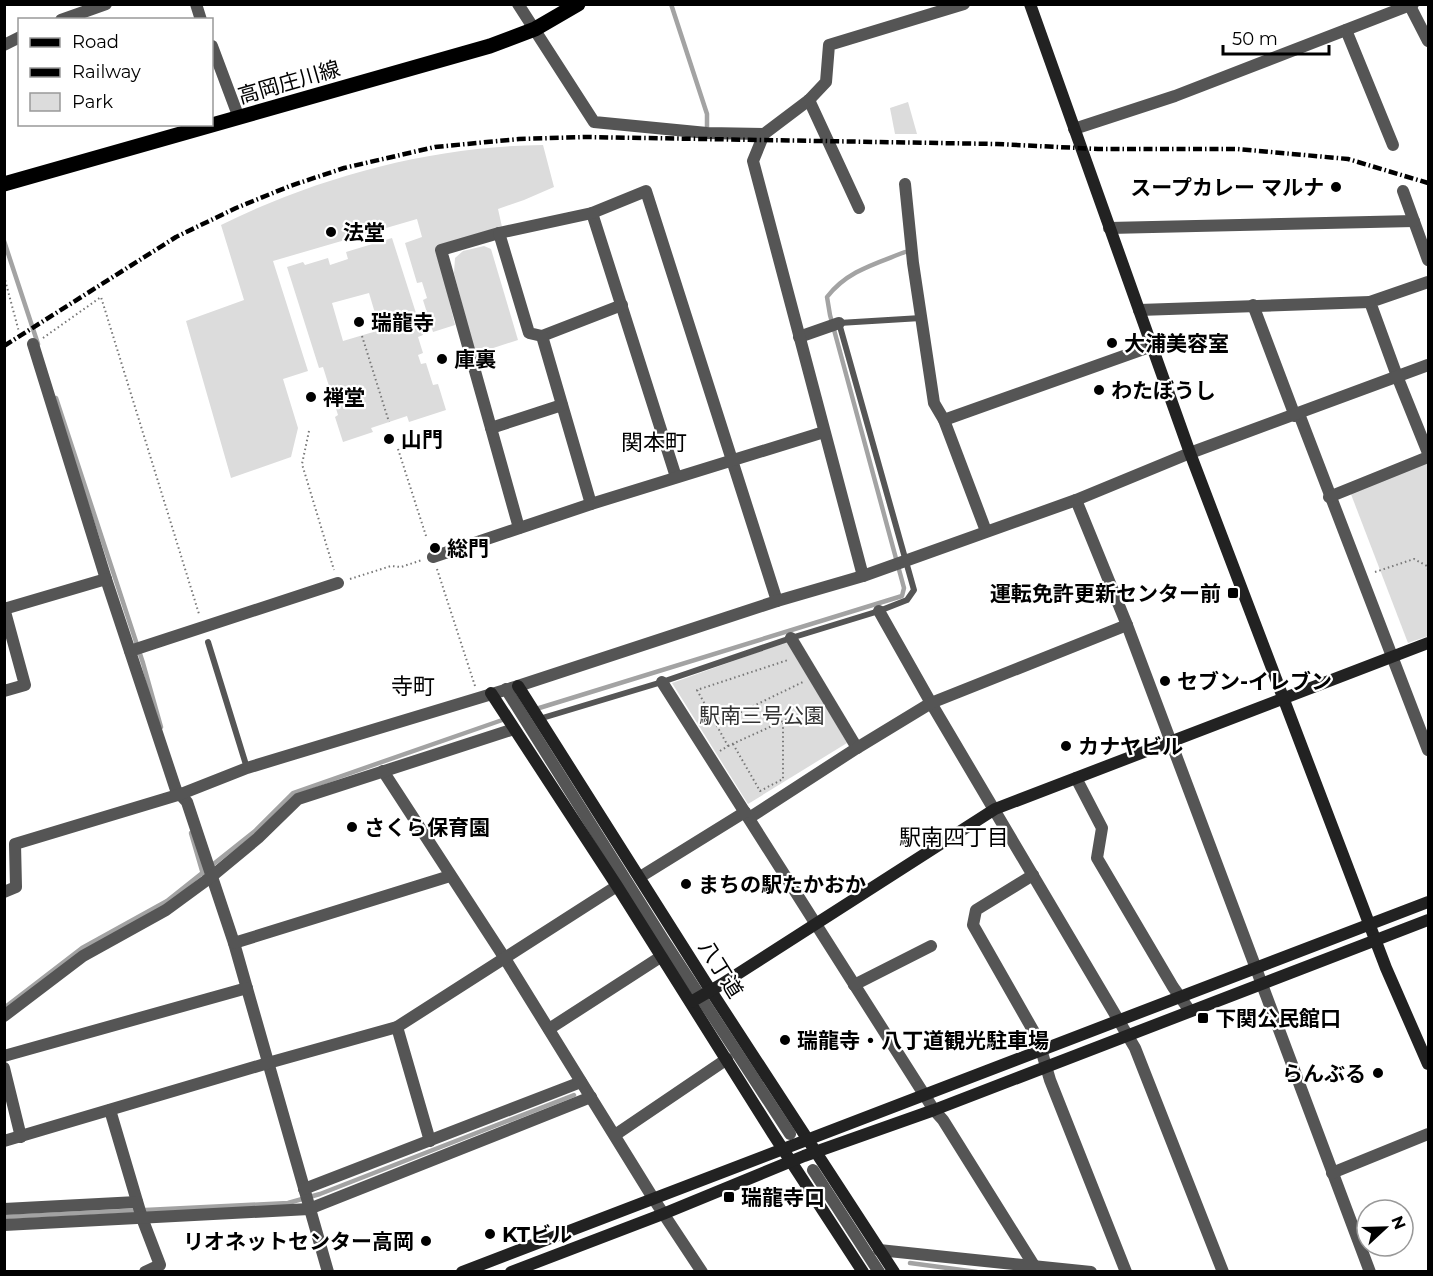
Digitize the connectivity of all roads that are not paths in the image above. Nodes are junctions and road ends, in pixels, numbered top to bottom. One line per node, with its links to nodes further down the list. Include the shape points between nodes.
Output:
1 (106, 4): 7 (street)
2 (518, 4): 8 (street)
3 (578, 4): 8 (main road, 高岡庄川線)
4 (964, 4): 14 (street, via 829,45 826,82)
5 (1030, 4): 18 (street)
6 (1412, 5): 9 (street); 11 (street)
7 (67, 18)
8 (535, 29): 15 (main road, 高岡庄川線, via 490,46); 19 (street, via 594,122 707,133)
9 (1346, 30): 18 (street, via 1175,96); 20 (street)
10 (18, 38): 12 (street)
11 (1428, 41)
12 (4, 45)
13 (213, 49): 15 (street)
14 (809, 100): 19 (street); 24 (street)
15 (239, 118): 16 (main road, 高岡庄川線)
16 (213, 125)
17 (211, 126): 21 (main road, 高岡庄川線)
18 (1074, 129): 27 (street)
19 (764, 134): 38 (street, via 753,161)
20 (1393, 145)
21 (4, 184)
22 (905, 184): 35 (street)
23 (1403, 191): 26 (street)
24 (859, 208)
25 (592, 213): 28 (street); 32 (street); 50 (street, via 646,191)
26 (1414, 221): 27 (street); 29 (street)
27 (1109, 228): 34 (street)
28 (499, 233): 37 (street, via 529,333); 46 (street, via 441,250)
29 (1428, 260)
30 (1428, 282): 31 (street)
31 (1370, 302): 33 (street); 42 (street)
32 (621, 305): 37 (street); 51 (street)
33 (1253, 305): 34 (street); 44 (street)
34 (1139, 310): 40 (street)
35 (921, 318): 36 (lane); 45 (street, via 934,403)
36 (839, 323): 38 (street); 58 (lane)
37 (542, 336): 43 (street)
38 (799, 337): 47 (street)
39 (33, 344): 60 (street)
40 (1152, 346): 45 (street); 49 (street)
41 (1428, 365): 42 (street)
42 (1397, 376): 44 (street); 48 (street)
43 (562, 405): 46 (street); 54 (street)
44 (1297, 415): 49 (street); 52 (street)
45 (944, 420): 56 (street)
46 (491, 428): 55 (street)
47 (824, 432): 50 (street); 59 (street)
48 (1427, 448): 52 (street)
49 (1190, 453): 53 (street); 75 (street)
50 (732, 460): 51 (street); 62 (street)
51 (676, 477): 54 (street)
52 (1329, 497): 70 (street)
53 (1076, 500): 56 (street); 65 (street)
54 (591, 504): 55 (street)
55 (519, 528): 57 (street)
56 (986, 531): 58 (street)
57 (433, 557)
58 (905, 561): 59 (street); 64 (lane, via 914,590 908,600)
59 (863, 576): 62 (street)
60 (106, 579): 63 (street); 69 (street)
61 (338, 583): 69 (street)
62 (777, 601): 72 (street)
63 (5, 609): 73 (street, via 25,685)
64 (879, 611): 66 (lane); 76 (street)
65 (1127, 625): 76 (street); 79 (street)
66 (791, 638): 71 (lane); 80 (street)
67 (208, 642): 82 (lane)
68 (1428, 643): 70 (street)
69 (130, 651): 85 (street, via 176,790)
70 (1392, 658): 75 (street); 81 (street)
71 (662, 682): 77 (lane); 87 (street)
72 (512, 688): 74 (street); 77 (street, 八丁道); 128 (street, via 664,941)
73 (4, 691)
74 (492, 693): 78 (street, 八丁道); 82 (street)
75 (1285, 700): 79 (street); 97 (street)
76 (931, 703): 80 (street); 86 (street)
77 (538, 720): 91 (street, 八丁道)
78 (514, 729): 83 (street); 92 (street, 八丁道)
79 (1169, 741): 84 (street); 103 (street)
80 (857, 748): 87 (street)
81 (1428, 750)
82 (248, 768): 85 (street)
83 (383, 771): 89 (street); 90 (street, via 298,799)
84 (1076, 778): 86 (street); 108 (street, via 1102,828 1097,858)
85 (181, 794): 90 (street); 93 (street, via 15,844 16,887)
86 (995, 809): 88 (street); 96 (street)
87 (747, 815): 91 (street); 96 (street)
88 (1034, 875): 112 (street); 116 (street, via 976,910 973,925)
89 (450, 876): 99 (street); 102 (street)
90 (211, 877): 99 (street); 111 (street, via 166,909 83,956)
91 (640, 877): 107 (street, 八丁道)
92 (617, 886): 101 (street, 八丁道); 102 (street)
93 (4, 892)
94 (1428, 902): 97 (street)
95 (1428, 920): 98 (street)
96 (816, 924): 104 (street); 107 (street)
97 (1370, 925): 98 (street); 103 (street)
98 (1376, 940): 105 (street); 120 (street)
99 (234, 943): 106 (street)
100 (931, 946): 104 (street)
101 (662, 956): 109 (street, 八丁道); 114 (street)
102 (504, 957): 113 (street); 114 (street)
103 (1256, 969): 105 (street); 108 (street)
104 (854, 985): 124 (street)
105 (1262, 985): 110 (street); 139 (street)
106 (247, 988): 117 (street); 119 (street)
107 (711, 991): 109 (street); 132 (street, 八丁道)
108 (1180, 997): 110 (street); 112 (street)
109 (691, 1002): 118 (street, 八丁道)
110 (1190, 1011): 115 (street)
111 (4, 1016)
112 (1119, 1019): 115 (street); 116 (street)
113 (397, 1027): 119 (street); 133 (street)
114 (549, 1029): 123 (street)
115 (1128, 1034): 121 (street); 161 (street)
116 (1041, 1051): 121 (street); 124 (street)
117 (4, 1056)
118 (728, 1059): 130 (street); 135 (street, 八丁道)
119 (268, 1063): 126 (street); 140 (street)
120 (1428, 1064)
121 (1046, 1066): 127 (street); 160 (street)
122 (4, 1068): 131 (street)
123 (581, 1082): 125 (street); 133 (street)
124 (925, 1096): 127 (street); 132 (street)
125 (591, 1097): 130 (street); 143 (street)
126 (110, 1110): 131 (street); 142 (street)
127 (934, 1110): 136 (street); 150 (street)
128 (790, 1134)
129 (1428, 1134): 139 (street)
130 (615, 1135): 141 (street)
131 (21, 1137): 134 (street)
132 (808, 1138): 135 (street); 136 (street, 八丁道)
133 (430, 1141): 140 (street)
134 (4, 1142)
135 (782, 1148): 137 (street, 八丁道); 141 (street)
136 (816, 1151): 137 (street); 148 (street, 八丁道)
137 (790, 1161): 145 (street); 151 (street, 八丁道)
138 (813, 1170): 157 (street)
139 (1332, 1173): 162 (street)
140 (305, 1189): 143 (street)
141 (653, 1198): 145 (street); 154 (street)
142 (137, 1203): 144 (street); 146 (street)
143 (309, 1208): 146 (street); 153 (street)
144 (4, 1209)
145 (663, 1214): 149 (street); 156 (street)
146 (142, 1218): 147 (street); 152 (street, via 160,1265)
147 (4, 1225)
148 (879, 1250): 150 (street); 158 (street, 八丁道)
149 (536, 1267): 155 (street)
150 (1037, 1269): 159 (street)
151 (859, 1270)
152 (144, 1272)
153 (328, 1272)
154 (462, 1272)
155 (511, 1272)
156 (702, 1272)
157 (879, 1272)
158 (894, 1272)
159 (1091, 1272)
160 (1126, 1272)
161 (1223, 1272)
162 (1370, 1272)

